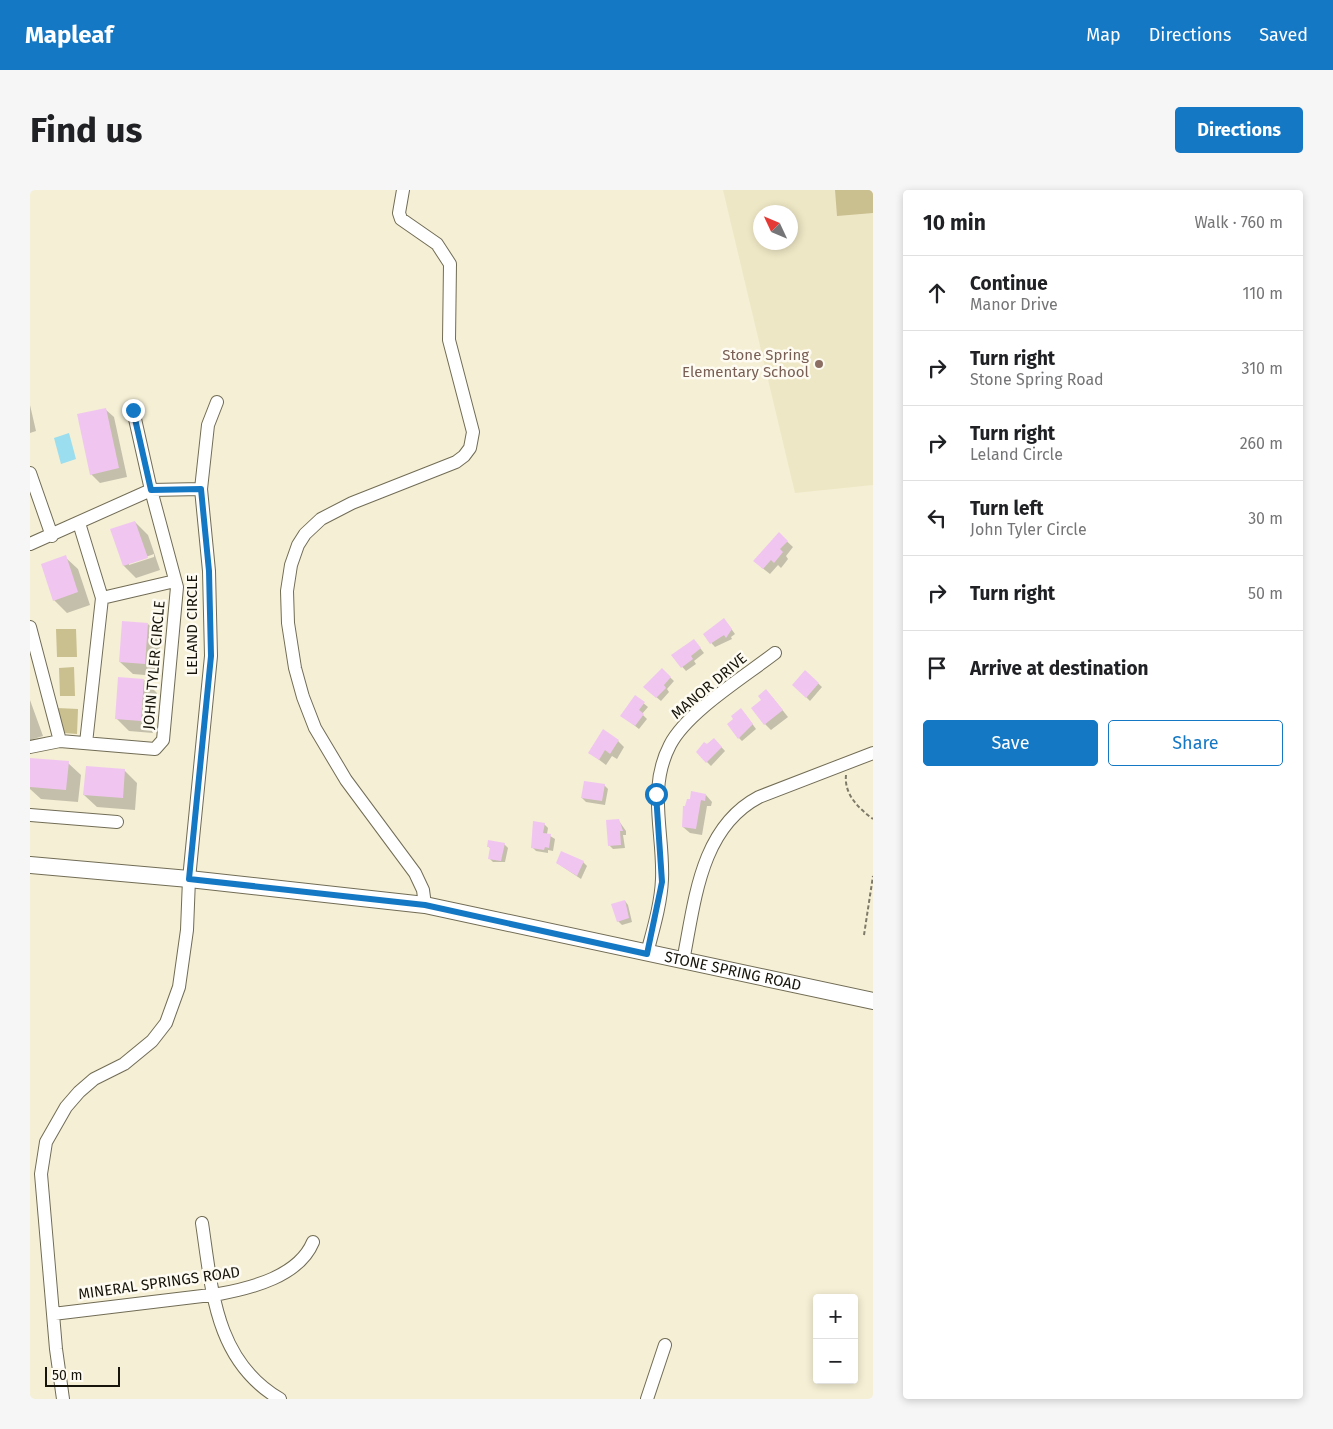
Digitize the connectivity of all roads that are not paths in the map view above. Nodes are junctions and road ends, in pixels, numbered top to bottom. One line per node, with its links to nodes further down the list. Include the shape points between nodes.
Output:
1 (403, 190): 22 (street, via 401,219 437,244 450,264 449,340 472,427 472,442 466,455 456,462 352,503 317,523 302,538 292,559 286,607 297,678 315,728 346,780 415,873 423,890)
2 (217, 402): 5 (street, LELAND CIRCLE, via 208,425)
3 (133, 410): 6 (street, JOHN TYLER CIRCLE)
4 (30, 472): 8 (street)
5 (201, 489): 6 (street); 21 (street, LELAND CIRCLE, via 209,571 211,656)
6 (151, 490): 7 (street); 10 (street, JOHN TYLER CIRCLE)
7 (79, 523): 8 (street); 11 (street)
8 (52, 536): 9 (street)
9 (30, 544)
10 (175, 581): 11 (street); 15 (street, JOHN TYLER CIRCLE, via 163,740 155,749)
11 (102, 598): 15 (street)
12 (30, 627): 14 (street)
13 (775, 654): 23 (street, MANOR DRIVE, via 690,720 670,744 656,794 662,882)
14 (60, 741): 15 (street, JOHN TYLER CIRCLE); 16 (street, JOHN TYLER CIRCLE)
15 (86, 743)
16 (30, 747)
17 (873, 753): 24 (street, via 759,797 725,824 709,852)
18 (30, 815): 19 (street)
19 (117, 822)
20 (30, 865): 21 (main road, STONE SPRING ROAD)
21 (189, 879): 22 (main road, STONE SPRING ROAD); 29 (street, LELAND CIRCLE, via 187,930 179,987 166,1023 142,1051 78,1092 46,1142 41,1174)
22 (425, 905): 23 (main road, STONE SPRING ROAD)
23 (647, 954): 24 (main road, STONE SPRING ROAD)
24 (683, 961): 25 (main road, STONE SPRING ROAD)
25 (873, 1001)
26 (202, 1223): 28 (street)
27 (313, 1242): 28 (street, MINERAL SPRINGS ROAD, via 302,1259 275,1277 245,1288)
28 (212, 1294): 29 (street, MINERAL SPRINGS ROAD); 32 (street, via 221,1328 237,1359 257,1382)
29 (53, 1314): 31 (street, LELAND CIRCLE)
30 (665, 1345): 33 (street)
31 (64, 1399)
32 (280, 1399)
33 (647, 1399)

